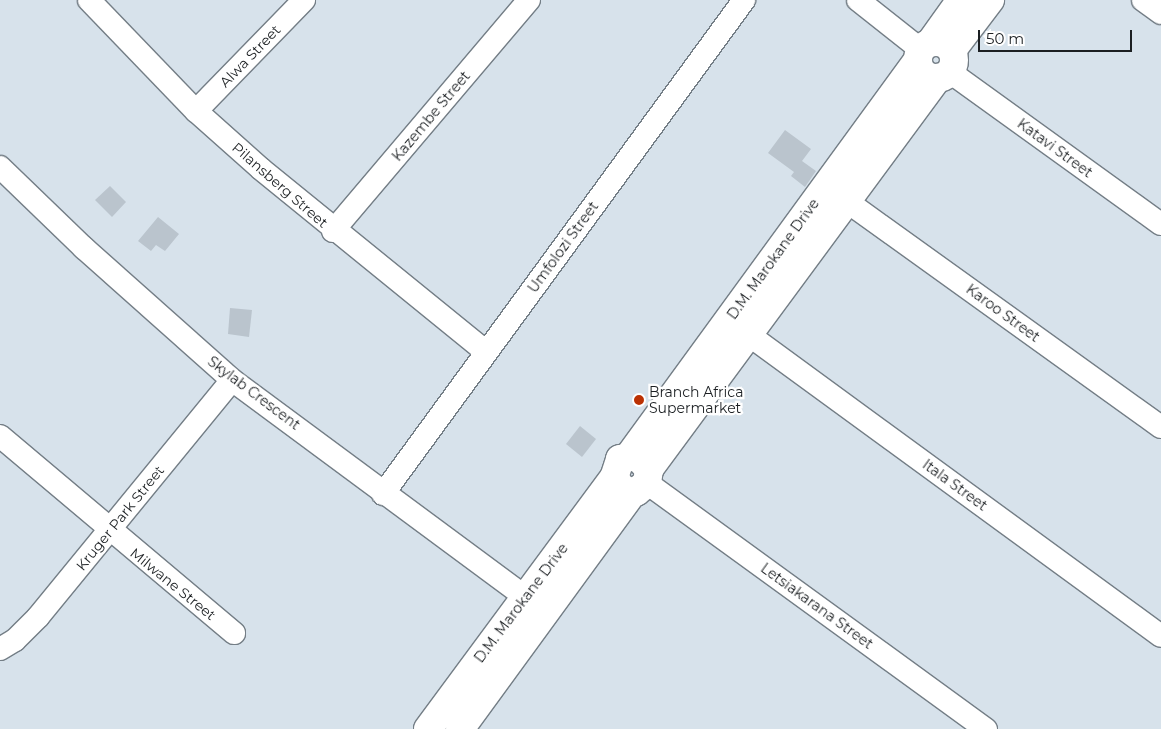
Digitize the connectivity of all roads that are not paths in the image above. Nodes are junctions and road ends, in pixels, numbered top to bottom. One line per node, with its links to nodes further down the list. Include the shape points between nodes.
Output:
1 (89, 0): 11 (street, Pilansberg Street)
2 (304, 0): 11 (street, Alwa Street)
3 (529, 0): 15 (street, Kazembe Street)
4 (744, 0): 17 (street, Umfolozi Street)
5 (858, 0): 10 (street, Katavi Street)
6 (961, 0): 10 (main road, D.M. Marokane Drive)
7 (990, 0): 10 (main road, D.M. Marokane Drive)
8 (1143, 0): 9 (street)
9 (1161, 13)
10 (935, 59): 13 (main road, D.M. Marokane Drive); 14 (street, Katavi Street); 21 (main road, D.M. Marokane Drive)
11 (196, 111): 15 (street, Pilansberg Street)
12 (0, 167): 18 (street, Skylab Crescent)
13 (846, 200): 16 (main road, D.M. Marokane Drive); 19 (street, Karoo Street)
14 (1161, 224)
15 (333, 231): 17 (street, Pilansberg Street)
16 (749, 335): 21 (main road, D.M. Marokane Drive); 26 (street, Itala Street)
17 (486, 352): 22 (street, Umfolozi Street)
18 (232, 380): 22 (street, Skylab Crescent); 23 (street, Kruger Park Street)
19 (1161, 427)
20 (0, 436): 23 (street, Milwane Street)
21 (635, 476): 24 (main road, D.M. Marokane Drive); 29 (main road, D.M. Marokane Drive); 30 (street, Letsiakarana Street)
22 (383, 494): 24 (street, Skylab Crescent)
23 (109, 532): 25 (street, Milwane Street); 27 (street, Kruger Park Street, via 38,617 15,640)
24 (525, 597): 28 (main road, D.M. Marokane Drive)
25 (234, 633)
26 (1161, 636)
27 (0, 649)
28 (428, 729)
29 (460, 729)
30 (986, 729)

